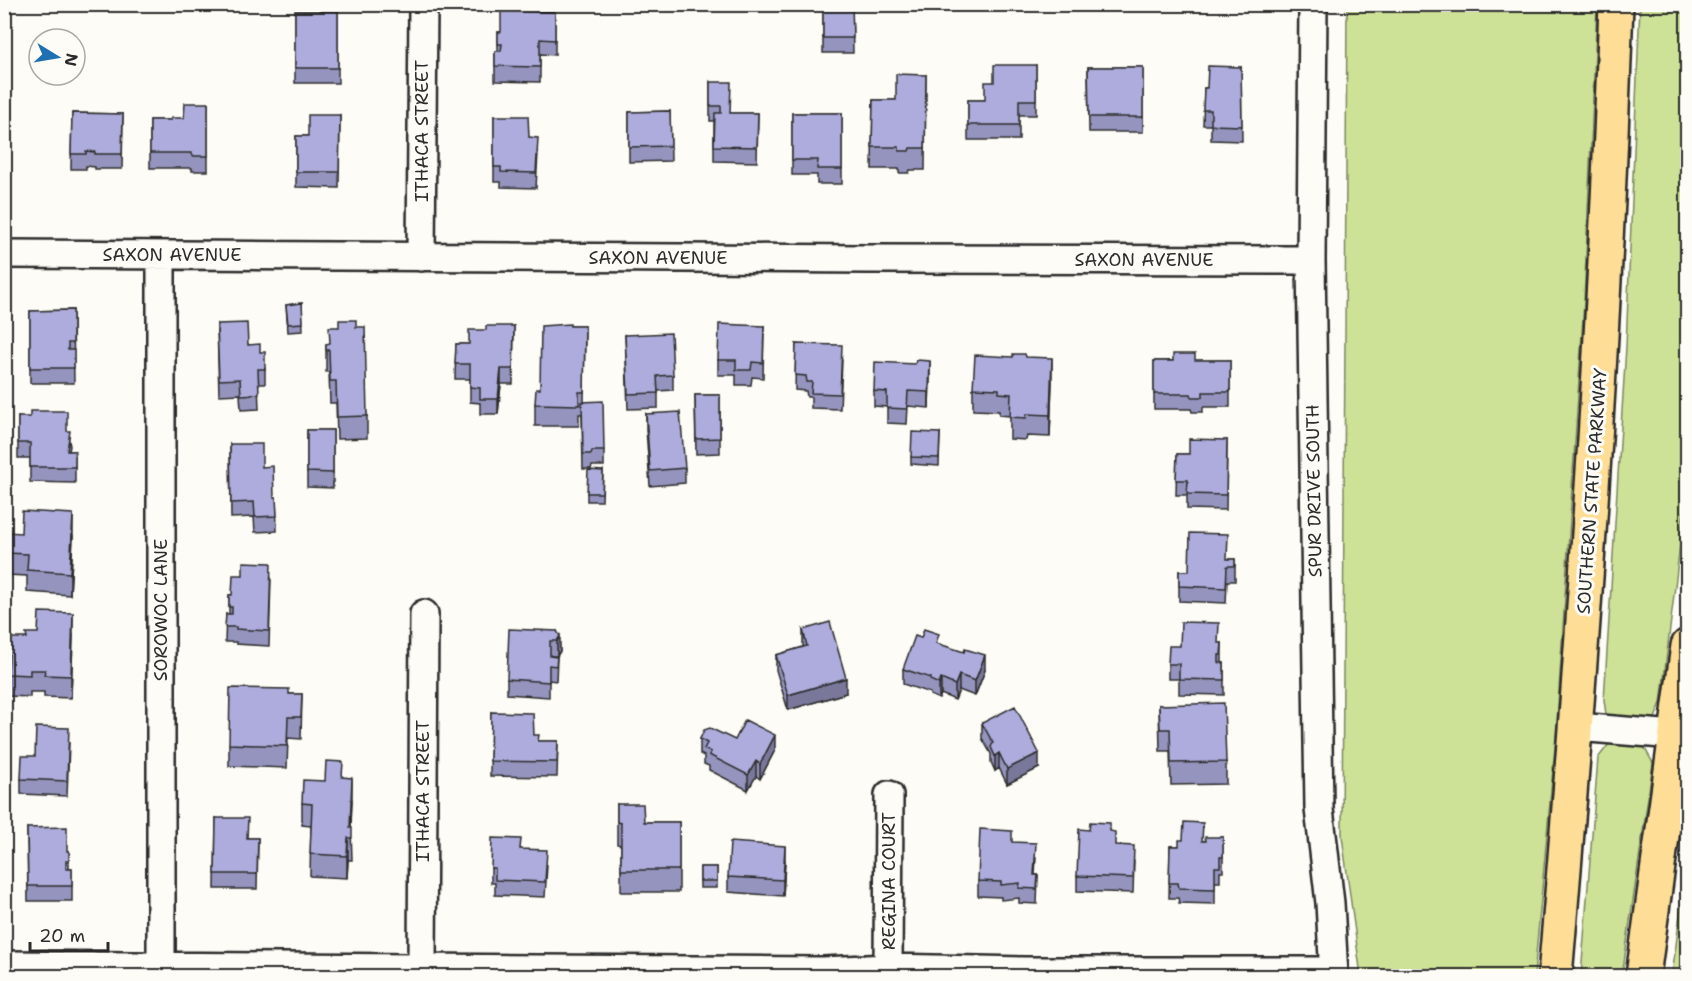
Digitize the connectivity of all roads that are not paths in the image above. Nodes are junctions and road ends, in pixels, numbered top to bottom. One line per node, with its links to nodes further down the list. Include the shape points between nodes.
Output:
1 (423, 4): 6 (street, ITHACA STREET)
2 (1313, 4): 7 (street, SPUR DRIVE SOUTH)
3 (1616, 4): 10 (highway, SOUTHERN STATE PARKWAY, via 1597,434)
4 (4, 254): 5 (street, SAXON AVENUE)
5 (161, 255): 6 (street, SAXON AVENUE); 14 (street, SOROWOC LANE)
6 (421, 256): 7 (street, SAXON AVENUE)
7 (1311, 260): 18 (street, SPUR DRIVE SOUTH, via 1319,809)
8 (424, 614): 15 (street, ITHACA STREET)
9 (1688, 646): 11 (highway)
10 (1577, 728): 11 (street); 19 (highway, SOUTHERN STATE PARKWAY)
11 (1675, 735): 20 (highway)
12 (889, 795): 16 (street, REGINA COURT)
13 (4, 965): 14 (street)
14 (161, 966): 15 (street)
15 (422, 968): 17 (street)
16 (888, 968): 17 (street); 18 (street)
17 (822, 974)
18 (1334, 974)
19 (1556, 976)
20 (1643, 976)

